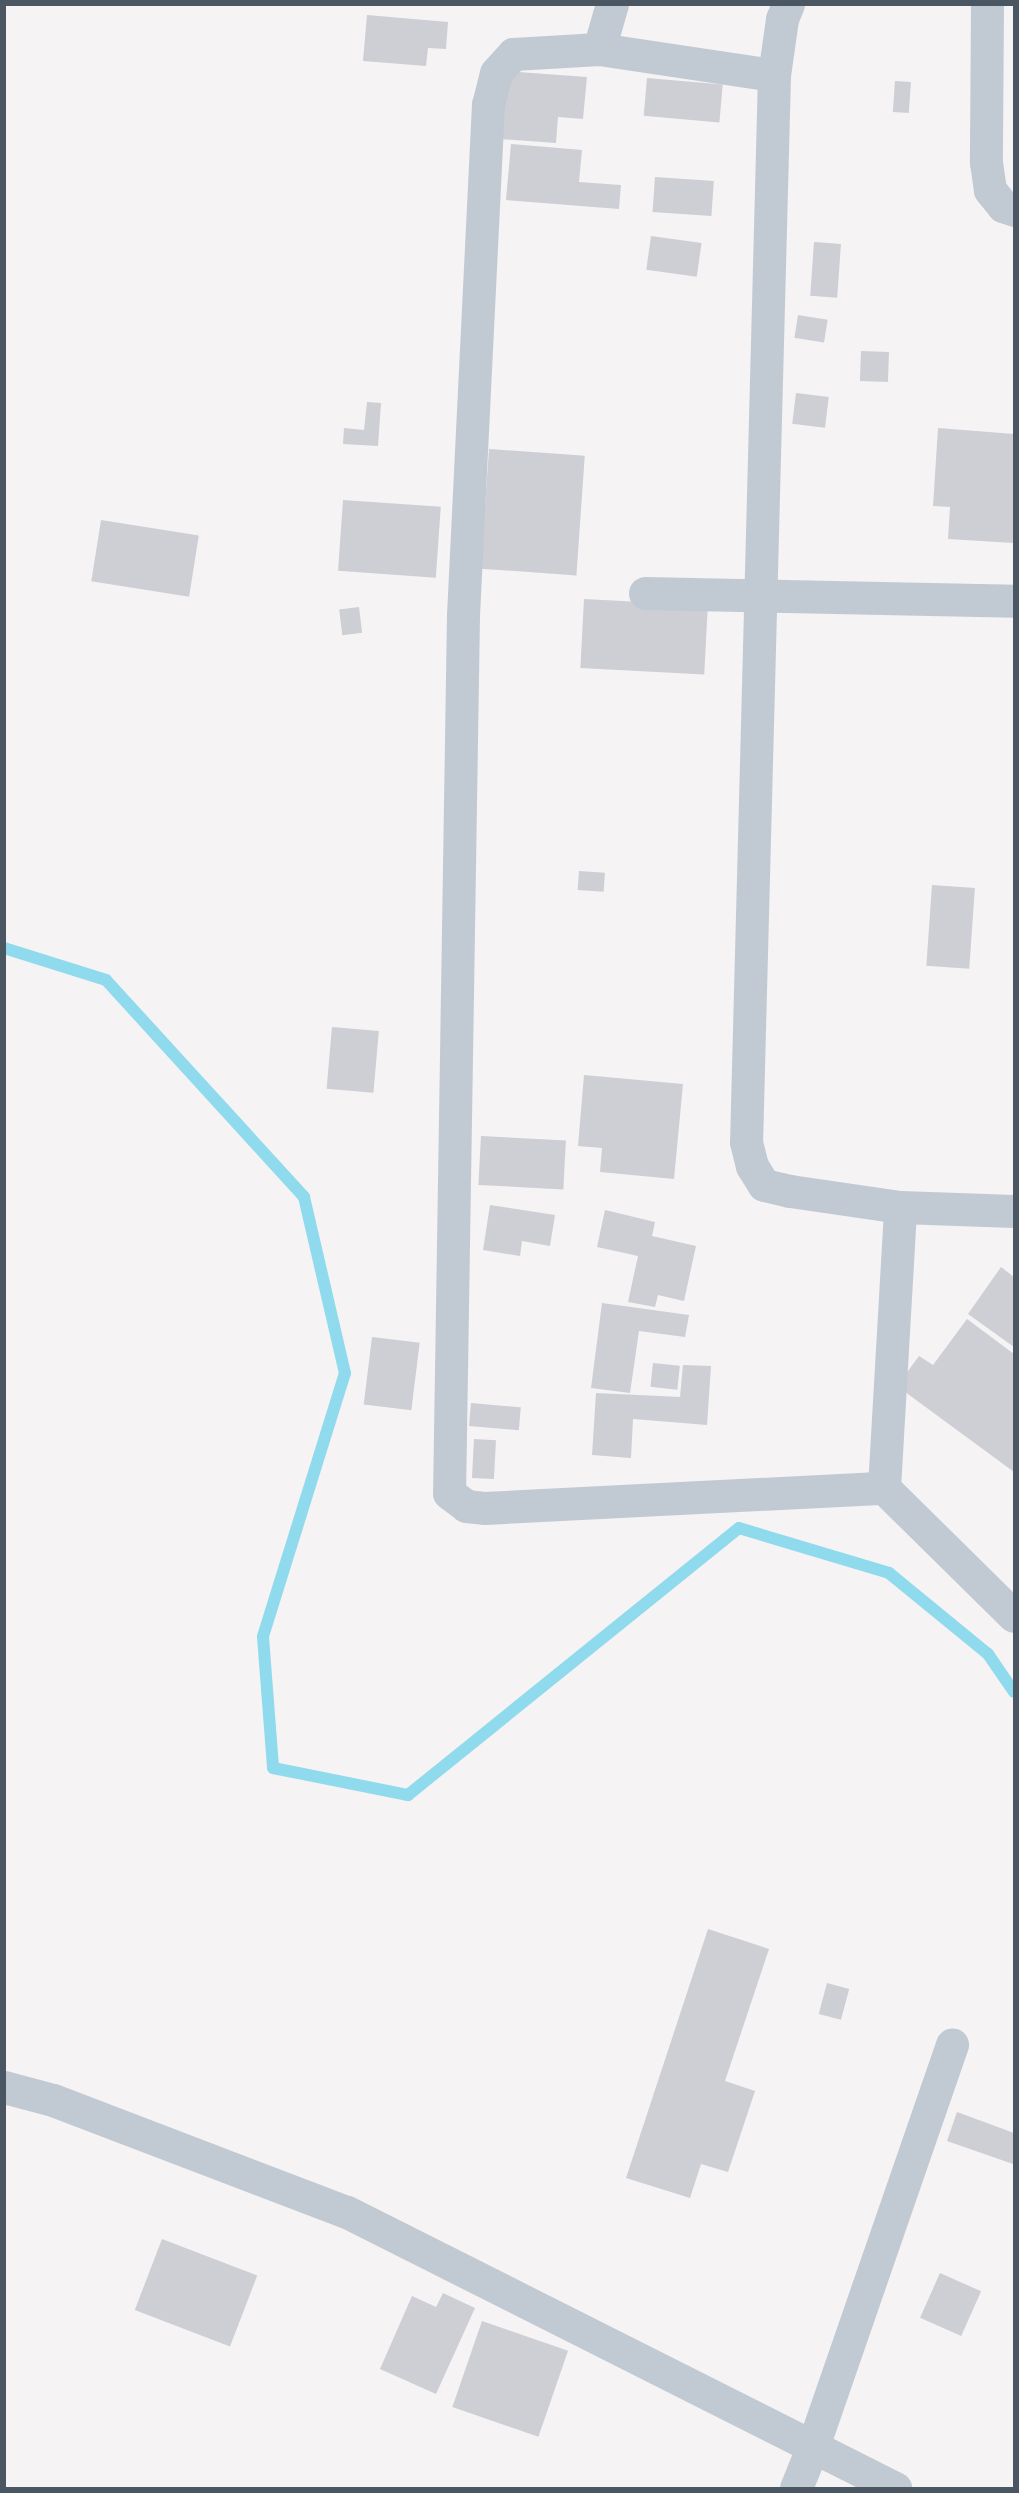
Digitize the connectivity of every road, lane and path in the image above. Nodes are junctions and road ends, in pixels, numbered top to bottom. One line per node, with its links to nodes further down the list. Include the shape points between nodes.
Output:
1 (612, 4): 4 (street)
2 (788, 4): 5 (street)
3 (987, 4): 6 (street, via 988,180 990,190 1004,206)
4 (599, 49): 5 (street); 12 (street, via 513,54 496,73 488,104 463,615 449,1493 466,1506 484,1508)
5 (774, 75): 8 (street)
6 (1014, 210)
7 (645, 593): 8 (street)
8 (760, 596): 9 (street); 10 (street, via 748,1150 752,1166 764,1185)
9 (1014, 601)
10 (900, 1207): 11 (street); 12 (street)
11 (1014, 1211)
12 (884, 1488): 13 (street)
13 (1014, 1616)
14 (952, 2044): 16 (street)
15 (4, 2087): 16 (street, via 53,2100 347,2212)
16 (813, 2446): 17 (street); 18 (street)
17 (796, 2488)
18 (895, 2488)

